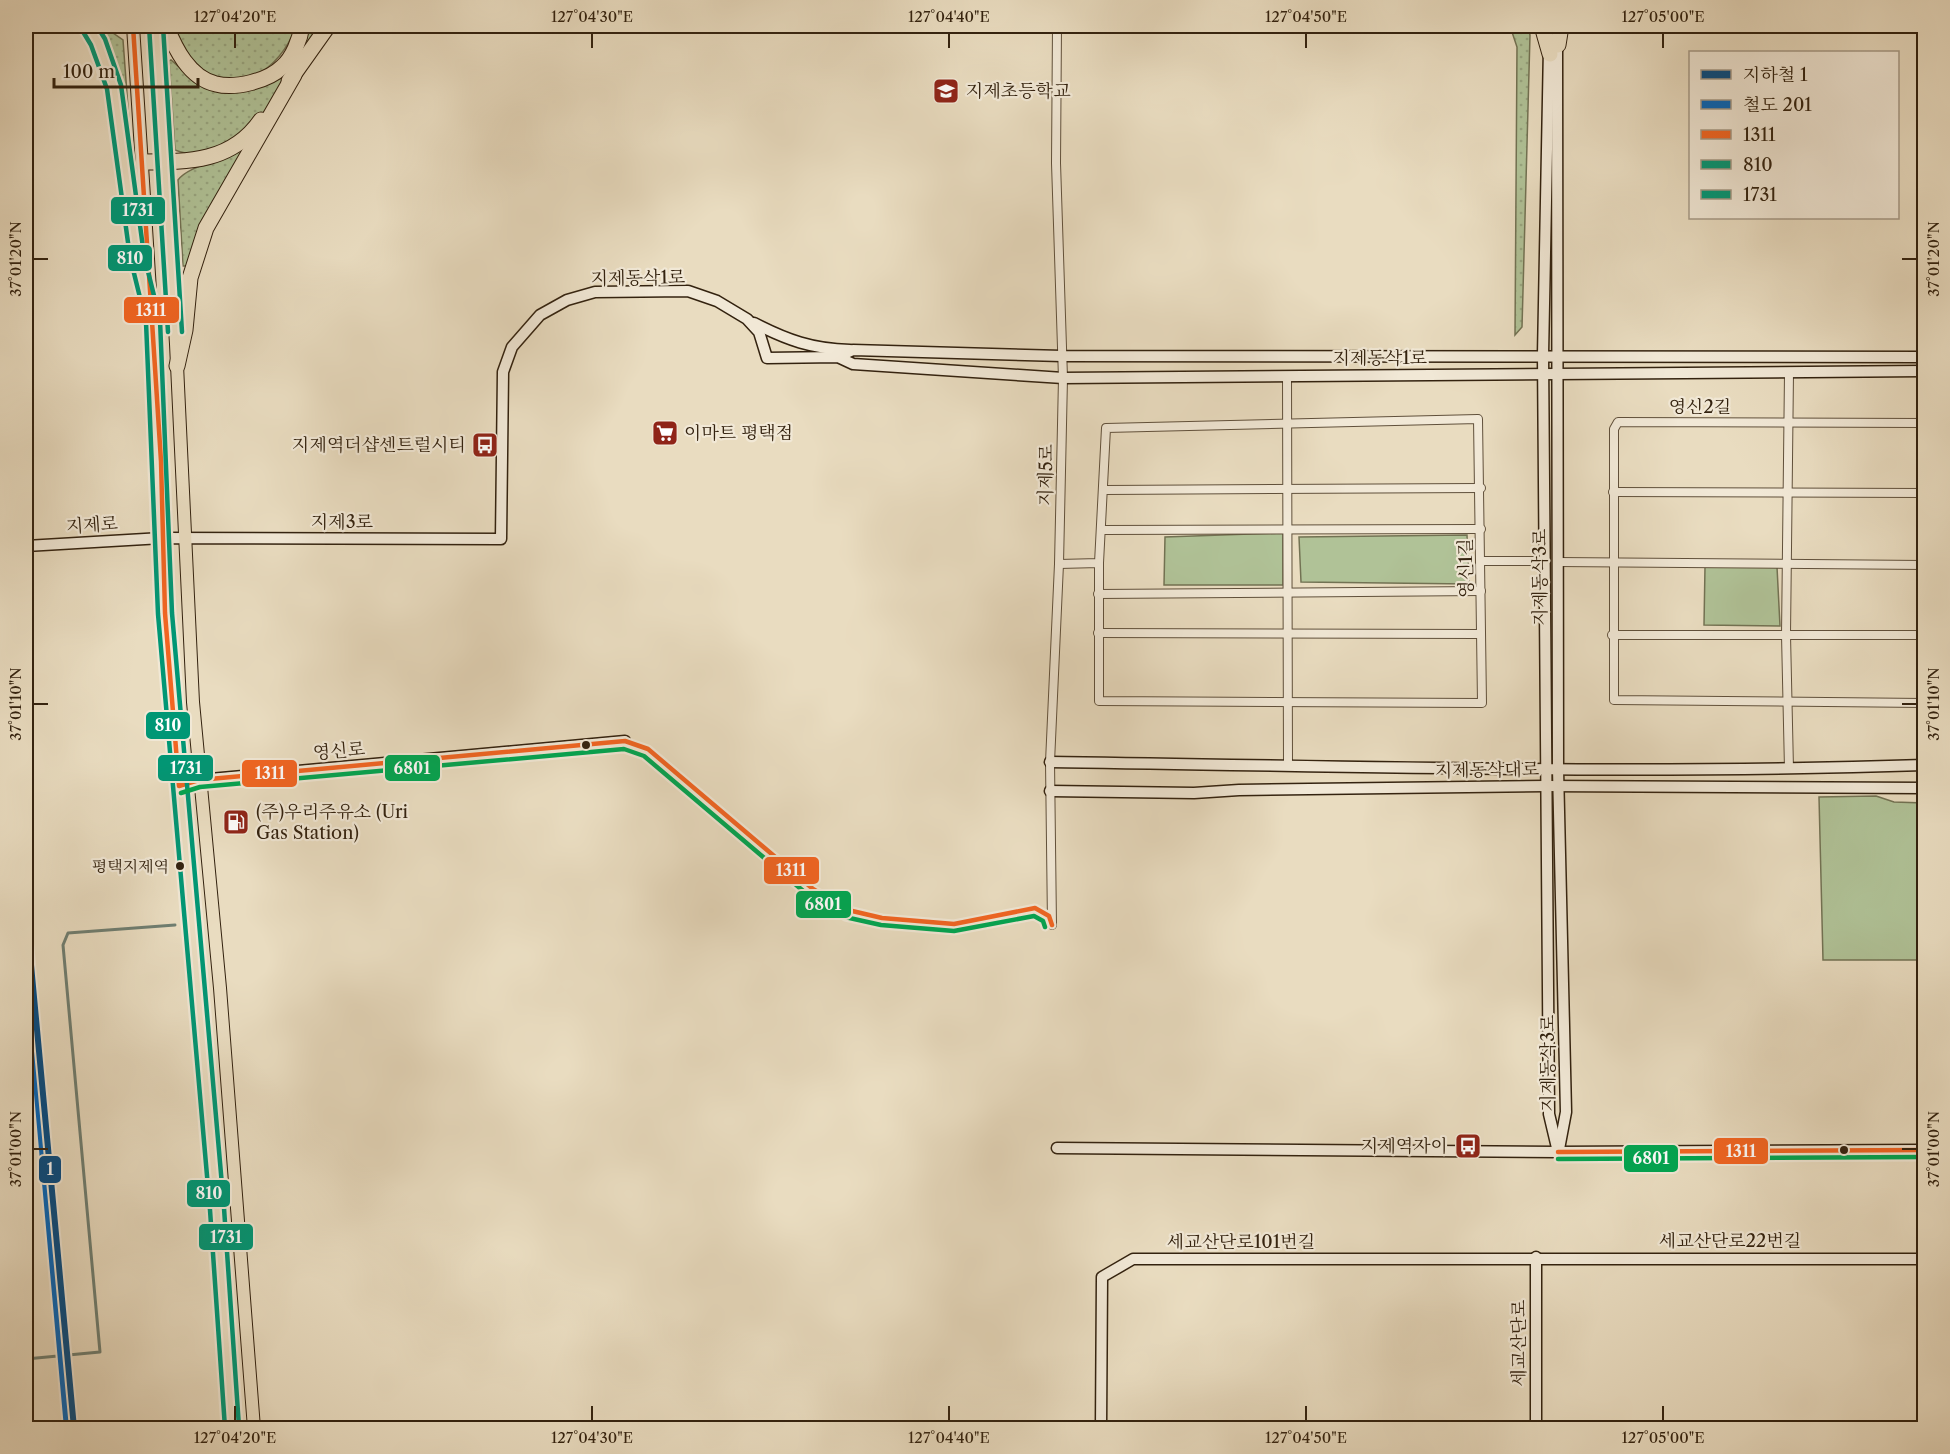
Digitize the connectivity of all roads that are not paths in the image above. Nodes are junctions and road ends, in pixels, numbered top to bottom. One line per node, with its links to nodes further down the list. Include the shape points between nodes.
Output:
1 (88, 26): 16 (highway, via 114,87 136,256)
2 (133, 26): 13 (main road)
3 (156, 26): 14 (main road)
4 (166, 26): 5 (highway, via 186,63 200,76 215,84 240,85 282,68 295,49)
5 (302, 26)
6 (328, 26): 12 (highway)
7 (1057, 26): 18 (street, 지제5로, via 1056,163)
8 (1542, 26): 11 (highway)
9 (1549, 26): 11 (street, 지제동삭3로)
10 (1559, 26): 11 (highway)
11 (1553, 50): 19 (street, 지제동삭3로); 20 (street, 지제동삭3로)
12 (294, 75): 14 (highway, via 256,127 234,147 213,157); 23 (highway, via 206,228 190,278)
13 (143, 162): 14 (highway); 16 (main road)
14 (164, 162): 23 (main road)
15 (747, 319): 17 (street, via 803,345); 21 (street, 지제동삭1로, via 759,332 767,358); 44 (street, 지제동삭1로, via 717,301 688,291 595,292 567,300 540,315 512,347 503,372)
16 (153, 321): 42 (main road)
17 (853, 350): 18 (street, 지제동삭1로); 21 (street, 지제동삭1로)
18 (1062, 356): 19 (street, 지제동삭1로); 29 (street, 지제5로)
19 (1543, 356): 20 (street, 지제동삭1로); 27 (street, 지제동삭3로)
20 (1559, 356): 22 (street, 지제동삭1로); 25 (street, 지제동삭3로)
21 (838, 357): 29 (street, 지제동삭1로, via 853,364)
22 (1924, 357)
23 (177, 366): 43 (main road)
24 (1924, 371): 26 (street, 지제동삭1로)
25 (1558, 373): 26 (street, 지제동삭1로); 27 (street, 지제동삭1로); 48 (street, 지제동삭3로)
26 (1789, 373): 30 (street)
27 (1544, 374): 28 (street, 지제동삭1로); 47 (street, 지제동삭3로)
28 (1287, 376): 29 (street, 지제동삭1로); 32 (street)
29 (1063, 378): 51 (street, 지제5로)
30 (1787, 422): 31 (street, 영신2길); 36 (street, 영신2길, via 1618,422 1614,429); 37 (street)
31 (1924, 423)
32 (1288, 424): 33 (street, 영신1길, via 1479,419); 34 (street); 35 (street, 영신1길, via 1106,428)
33 (1480, 488): 34 (street); 39 (street, 영신1길)
34 (1289, 489): 35 (street); 41 (street)
35 (1104, 490): 40 (street, 영신1길)
36 (1613, 492): 37 (street); 50 (street, 영신2길)
37 (1787, 492): 38 (street); 52 (street)
38 (1924, 493)
39 (1481, 529): 41 (street); 46 (street, 영신1길)
40 (1101, 530): 41 (street); 49 (street, 영신1길)
41 (1289, 530): 55 (street)
42 (162, 538): 43 (street, 지제로); 45 (street, 지제로); 74 (main road)
43 (183, 538): 44 (street, 지제3로); 73 (main road)
44 (501, 539)
45 (26, 546)
46 (1481, 561): 47 (street); 54 (street, 영신1길)
47 (1543, 561): 70 (street, 지제동삭3로)
48 (1557, 562): 50 (street); 71 (street, 지제동삭3로)
49 (1099, 563): 51 (street); 56 (street, 영신1길)
50 (1612, 563): 52 (street); 60 (street, 영신2길)
51 (1059, 564): 67 (street, 지제5로)
52 (1786, 564): 53 (street); 61 (street)
53 (1924, 565)
54 (1481, 591): 55 (street); 59 (street, 영신1길)
55 (1288, 593): 56 (street); 58 (street)
56 (1098, 594): 57 (street, 영신1길)
57 (1098, 633): 58 (street); 63 (street, 영신1길, via 1099,701)
58 (1288, 634): 59 (street); 63 (street)
59 (1481, 634): 63 (street, 영신1길, via 1482,704)
60 (1612, 635): 61 (street); 64 (street, 영신2길, via 1612,696 1616,701)
61 (1786, 635): 62 (street); 64 (street)
62 (1924, 635)
63 (1288, 702): 69 (street)
64 (1788, 702): 65 (street, 영신2길); 72 (street)
65 (1924, 703)
66 (625, 741): 73 (street, 영신로)
67 (1050, 762): 69 (street, 지제동삭대로); 78 (street, 지제5로)
68 (1924, 765): 72 (street, 지제동삭대로)
69 (1288, 766): 70 (street, 지제동삭대로)
70 (1544, 769): 71 (street, 지제동삭대로); 75 (street, 지제동삭3로)
71 (1558, 769): 72 (street, 지제동삭대로); 76 (street, 지제동삭3로)
72 (1789, 769)
73 (199, 780): 74 (street, 영신로); 86 (main road, via 220,988)
74 (179, 786): 85 (main road, via 217,1209)
75 (1545, 786): 76 (street, 지제동삭대로); 78 (street, 지제동삭대로, via 1194,793); 82 (street, 지제동삭3로, via 1548,1114)
76 (1558, 786): 77 (street, 지제동삭대로); 82 (street, 지제동삭3로, via 1566,1112)
77 (1924, 788)
78 (1050, 791): 79 (street, 지제5로)
79 (1052, 925)
80 (1057, 1148): 82 (street)
81 (1924, 1150): 82 (street)
82 (1558, 1152)
83 (1536, 1257): 84 (street, 세교산단로22번길); 87 (street, 세교산단로101번길, via 1133,1259 1102,1277); 88 (street, 세교산단로)
84 (1924, 1259)
85 (232, 1428)
86 (254, 1428)
87 (1101, 1428)
88 (1536, 1428)

